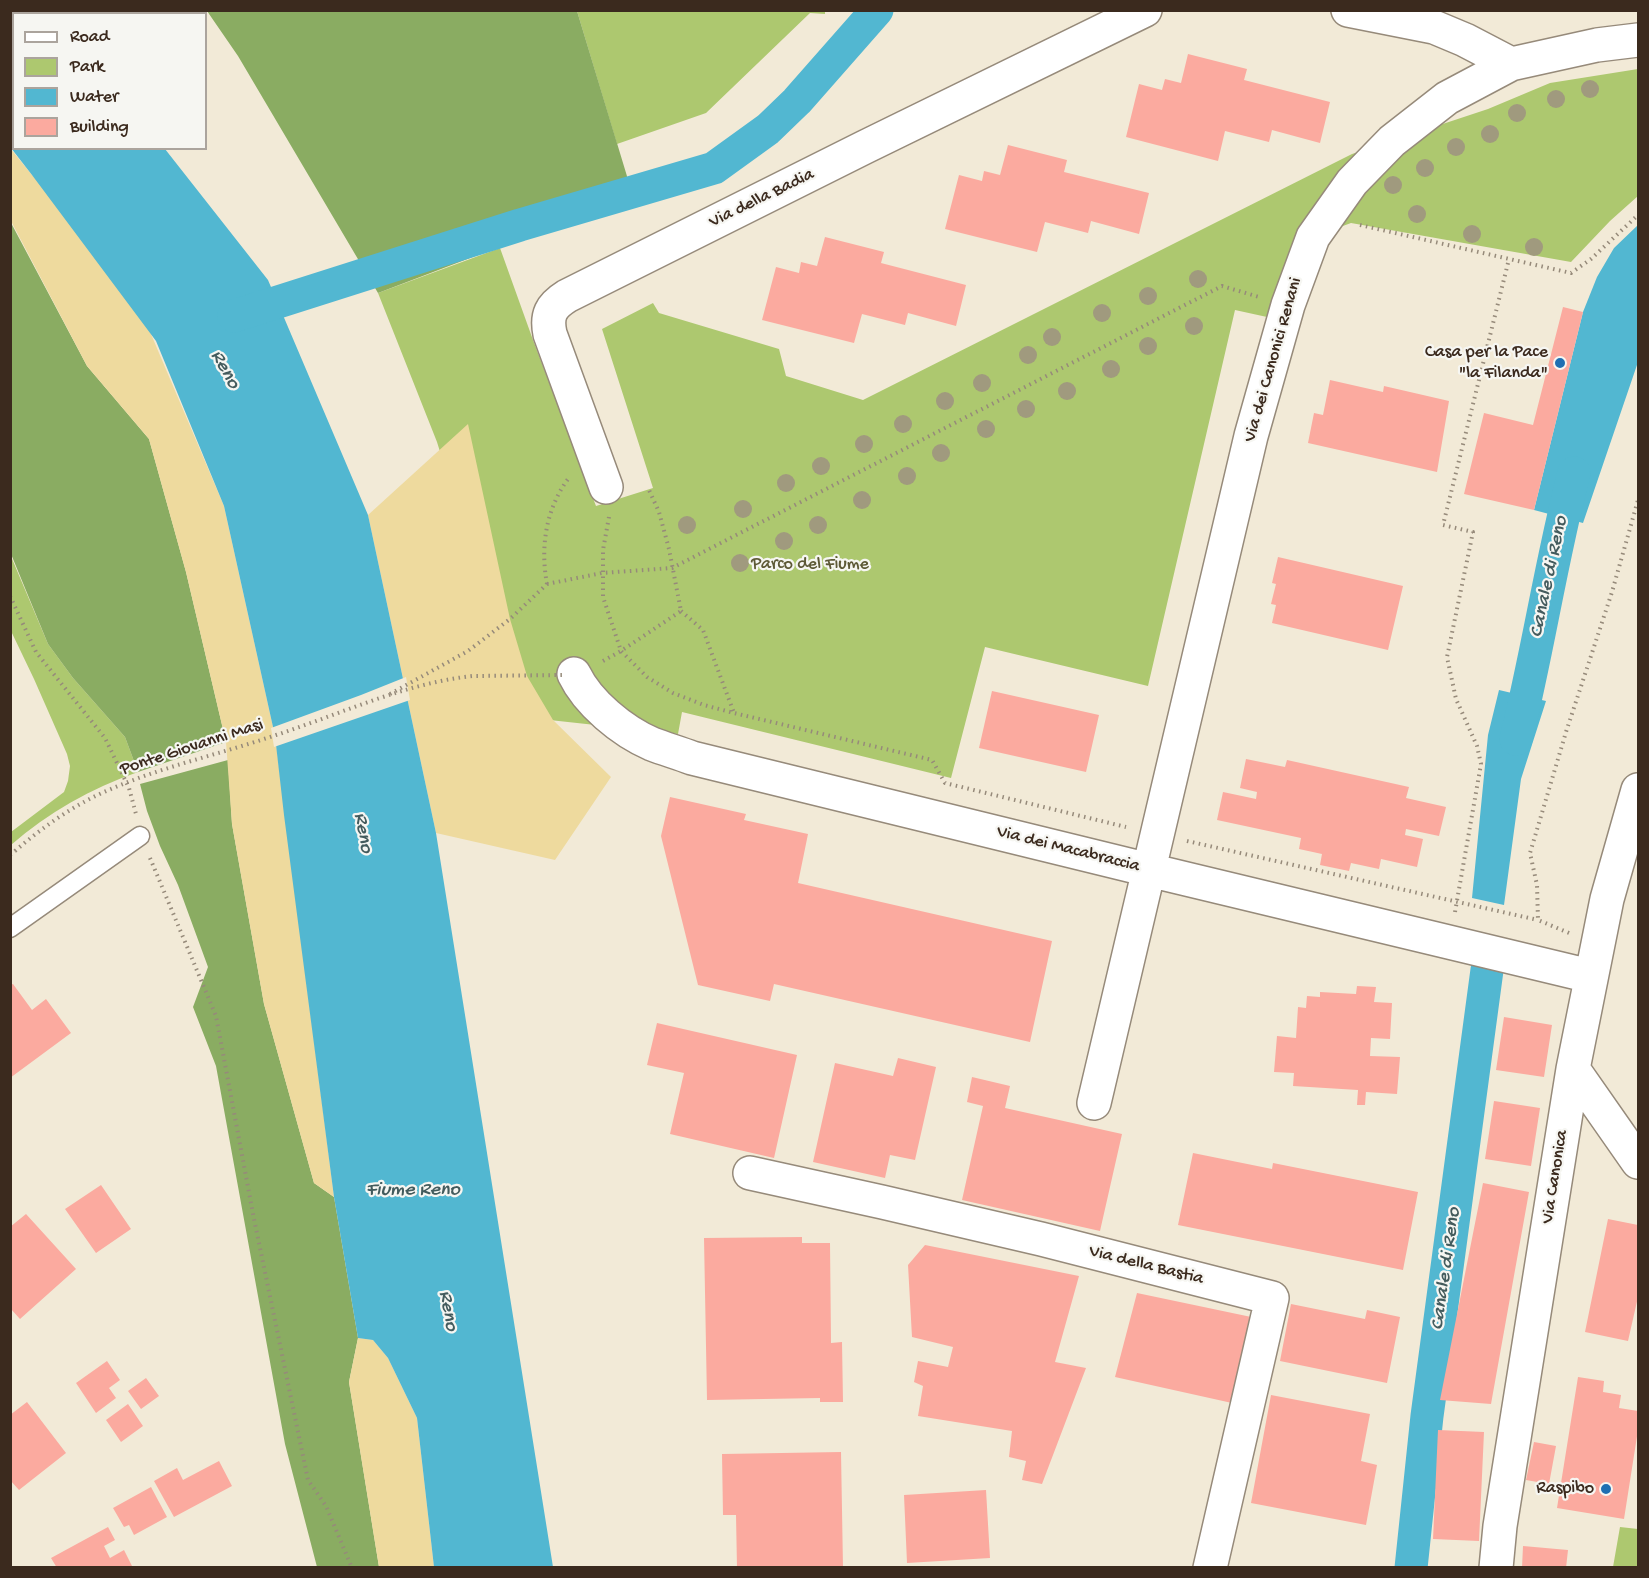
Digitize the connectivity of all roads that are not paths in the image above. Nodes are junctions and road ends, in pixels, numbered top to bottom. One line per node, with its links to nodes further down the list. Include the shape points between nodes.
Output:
1 (1145, 10): 5 (street, Via della Badia, via 557,302 549,315 550,334)
2 (1348, 10): 4 (street, via 1434,27)
3 (1638, 40): 4 (street, Via dei Canonici Renani)
4 (1511, 64): 9 (street, Via dei Canonici Renani, via 1447,98 1392,141 1352,182 1313,237 1288,305 1251,436)
5 (606, 487)
6 (569, 674): 9 (street, Via dei Macabraccia, via 607,715 650,743 692,758)
7 (1638, 790): 11 (street, Via Canonica)
8 (140, 836): 10 (lane)
9 (1149, 870): 11 (street, Via dei Macabraccia); 13 (street, Via dei Canonici Renani)
10 (10, 928)
11 (1590, 976): 12 (street, Via Canonica)
12 (1573, 1069): 14 (street); 17 (street, Via Canonica)
13 (1094, 1103)
14 (1638, 1162)
15 (750, 1173): 16 (street, Via della Bastia, via 1030,1236 1272,1298)
16 (1210, 1568)
17 (1496, 1568)

